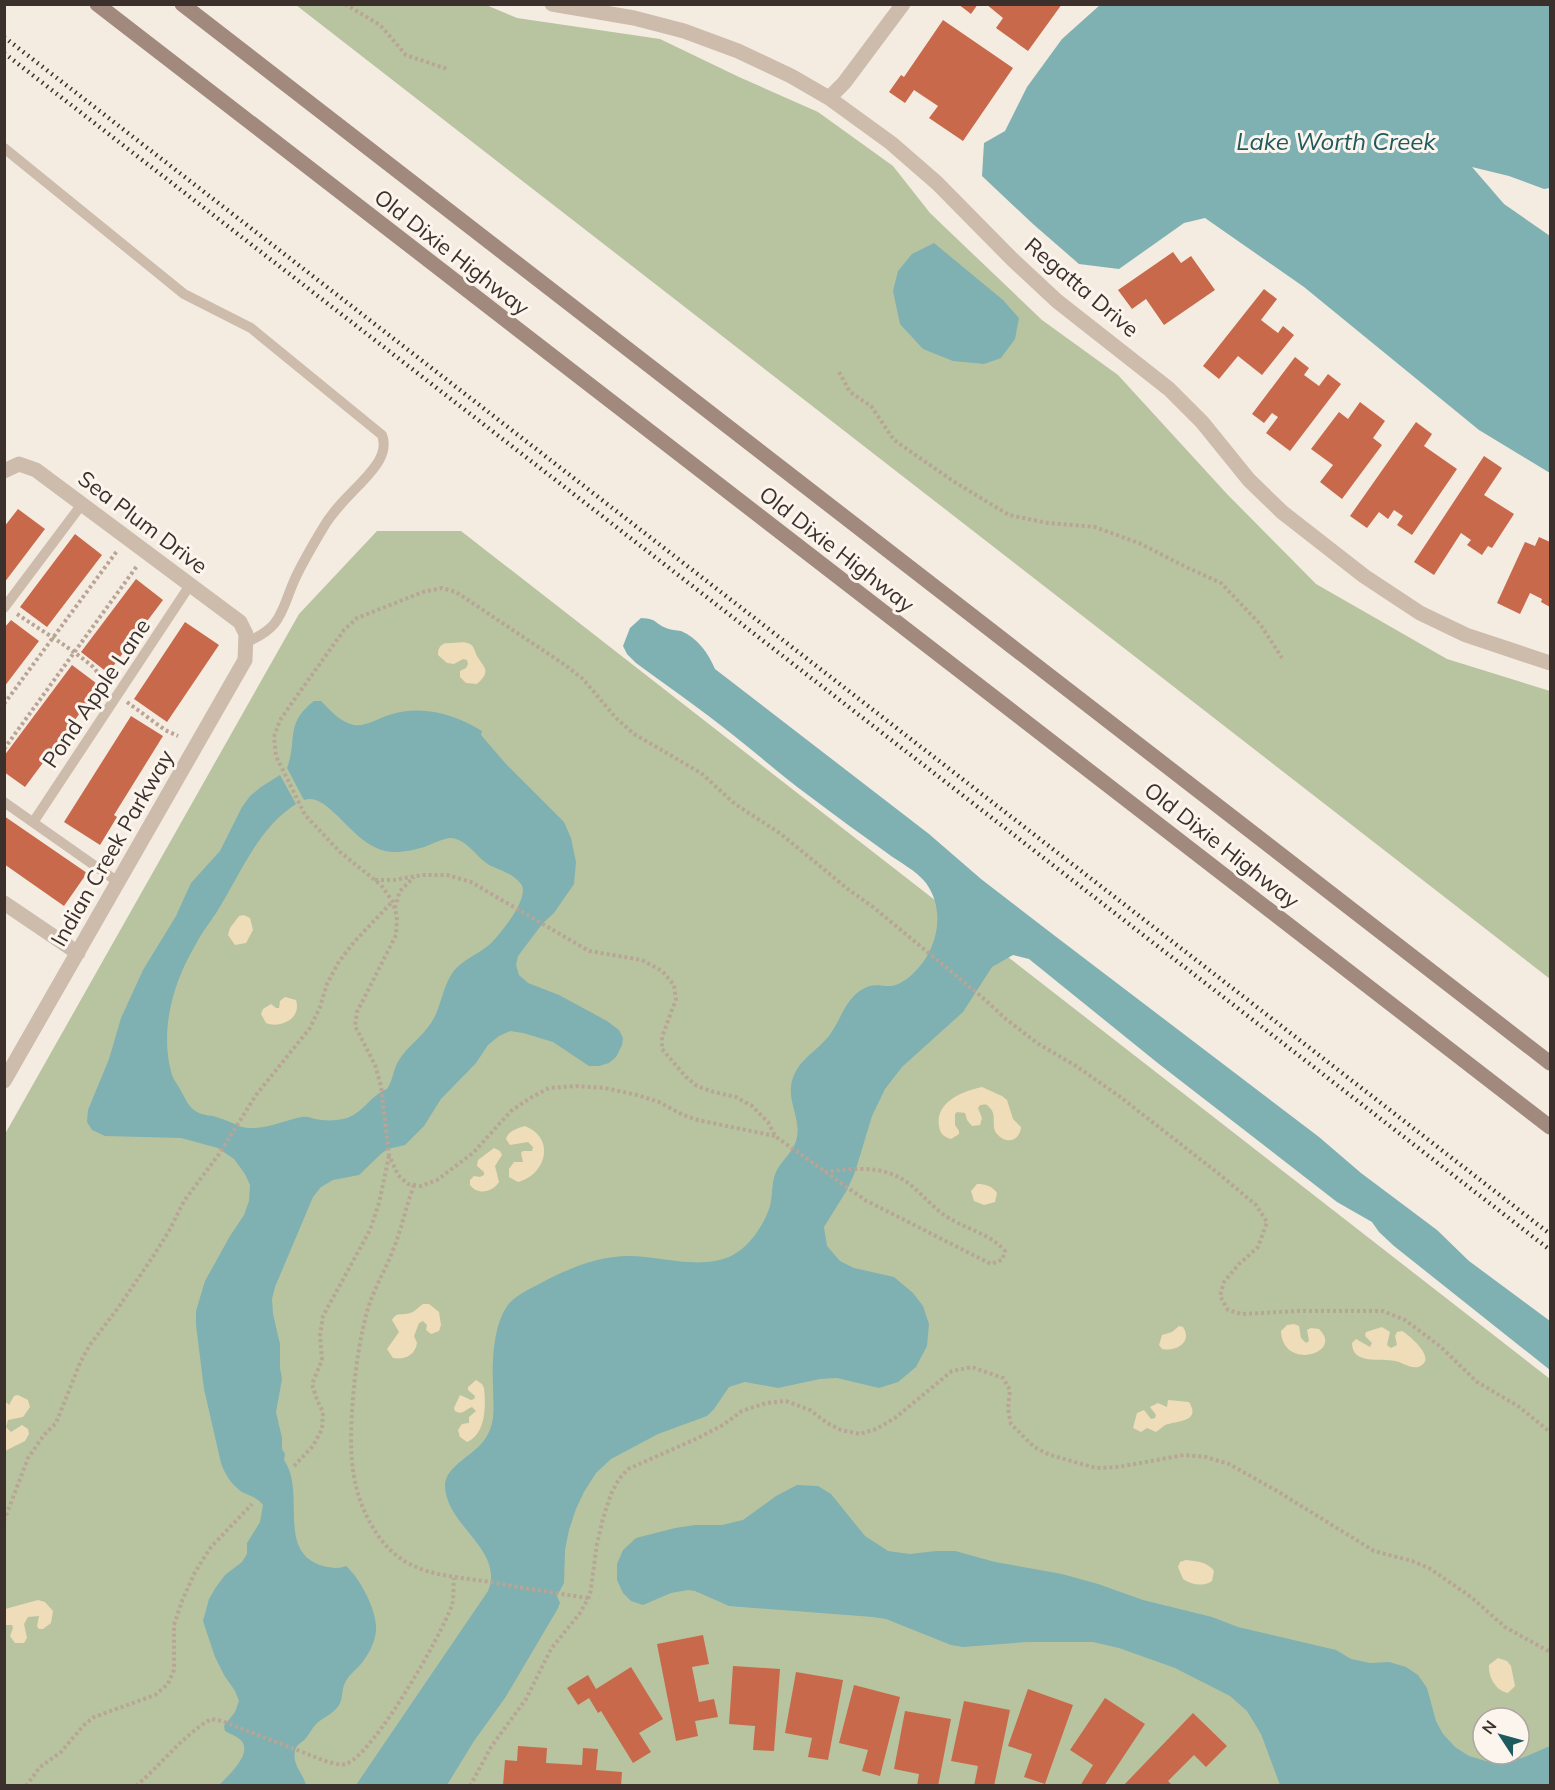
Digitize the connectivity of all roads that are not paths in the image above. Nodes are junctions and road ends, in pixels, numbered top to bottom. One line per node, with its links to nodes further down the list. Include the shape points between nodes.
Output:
1 (97, 4): 21 (main road, Old Dixie Highway)
2 (182, 4): 19 (main road, Old Dixie Highway)
3 (552, 4): 5 (street, Regatta Drive)
4 (903, 4): 6 (street)
5 (603, 9): 6 (street, Regatta Drive, via 684,31 738,51)
6 (830, 98): 13 (street, Regatta Drive, via 891,143 936,183 1057,301 1169,389 1249,480 1300,526 1420,613 1466,635)
7 (4, 148): 12 (lane, via 184,294 251,328 382,435 383,453 374,470 324,525 279,616 265,634)
8 (4, 471): 9 (street, Sea Plum Drive, via 19,464 36,470)
9 (82, 504): 10 (street, Sea Plum Drive); 11 (lane)
10 (190, 585): 12 (street, Sea Plum Drive, via 240,622); 15 (lane, Pond Apple Lane)
11 (8, 609)
12 (246, 638): 16 (street, Indian Creek Parkway, via 245,660)
13 (1551, 663)
14 (4, 802): 15 (lane)
15 (34, 821): 16 (lane)
16 (118, 882): 18 (street, Indian Creek Parkway)
17 (4, 903): 18 (street)
18 (78, 953): 20 (street, Indian Creek Parkway)
19 (1551, 1063)
20 (4, 1081)
21 (1551, 1127)

